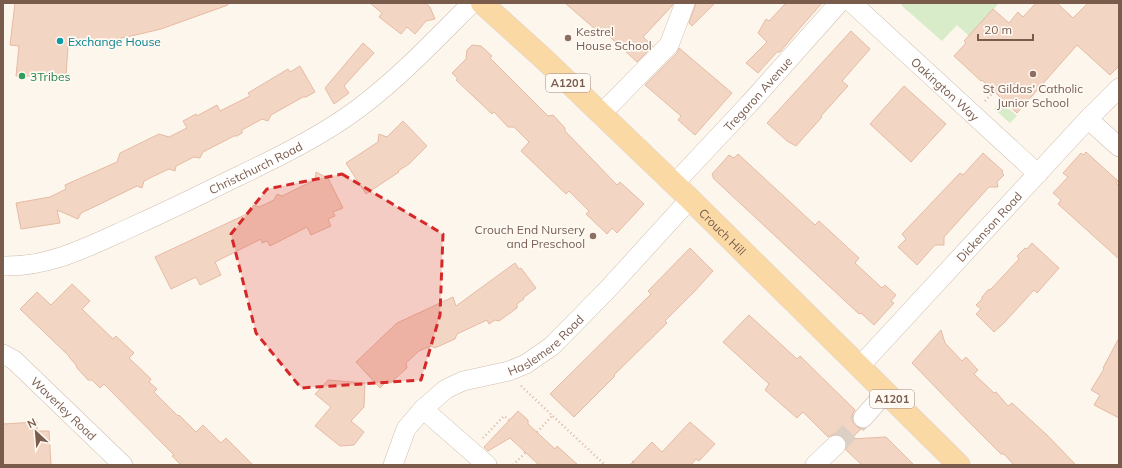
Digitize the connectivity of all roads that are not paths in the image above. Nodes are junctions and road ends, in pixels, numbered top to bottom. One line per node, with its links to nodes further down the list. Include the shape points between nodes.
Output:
1 (685, 3): 6 (street, via 669,45)
2 (839, 3): 10 (street, Tregaron Avenue)
3 (852, 3): 9 (street, Oakington Way)
4 (483, 4): 6 (main road, Crouch Hill / A1201); 12 (street, Christchurch Road, via 388,85 324,132 177,206 74,254 20,267)
5 (1119, 88): 7 (street, Dickenson Road)
6 (601, 114): 10 (main road, Crouch Hill / A1201)
7 (1088, 119): 8 (street); 9 (street, Dickenson Road)
8 (1119, 147)
9 (1038, 174): 14 (street, Dickenson Road)
10 (674, 184): 11 (main road, Crouch Hill / A1201)
11 (690, 200): 14 (main road, Crouch Hill / A1201); 16 (street, Haslemere Road, via 608,290 552,346 526,364 509,371 464,381 446,389)
12 (3, 266)
13 (3, 354): 19 (street, Waverley Road, via 14,360)
14 (860, 366): 15 (main road, Crouch Hill / A1201)
15 (886, 392): 17 (street); 23 (main road, Crouch Hill / A1201)
16 (423, 409): 20 (street, Haslemere Road, via 406,429); 21 (street)
17 (863, 418)
18 (836, 445): 22 (street)
19 (123, 465)
20 (393, 465)
21 (487, 465)
22 (815, 465)
23 (960, 465)

